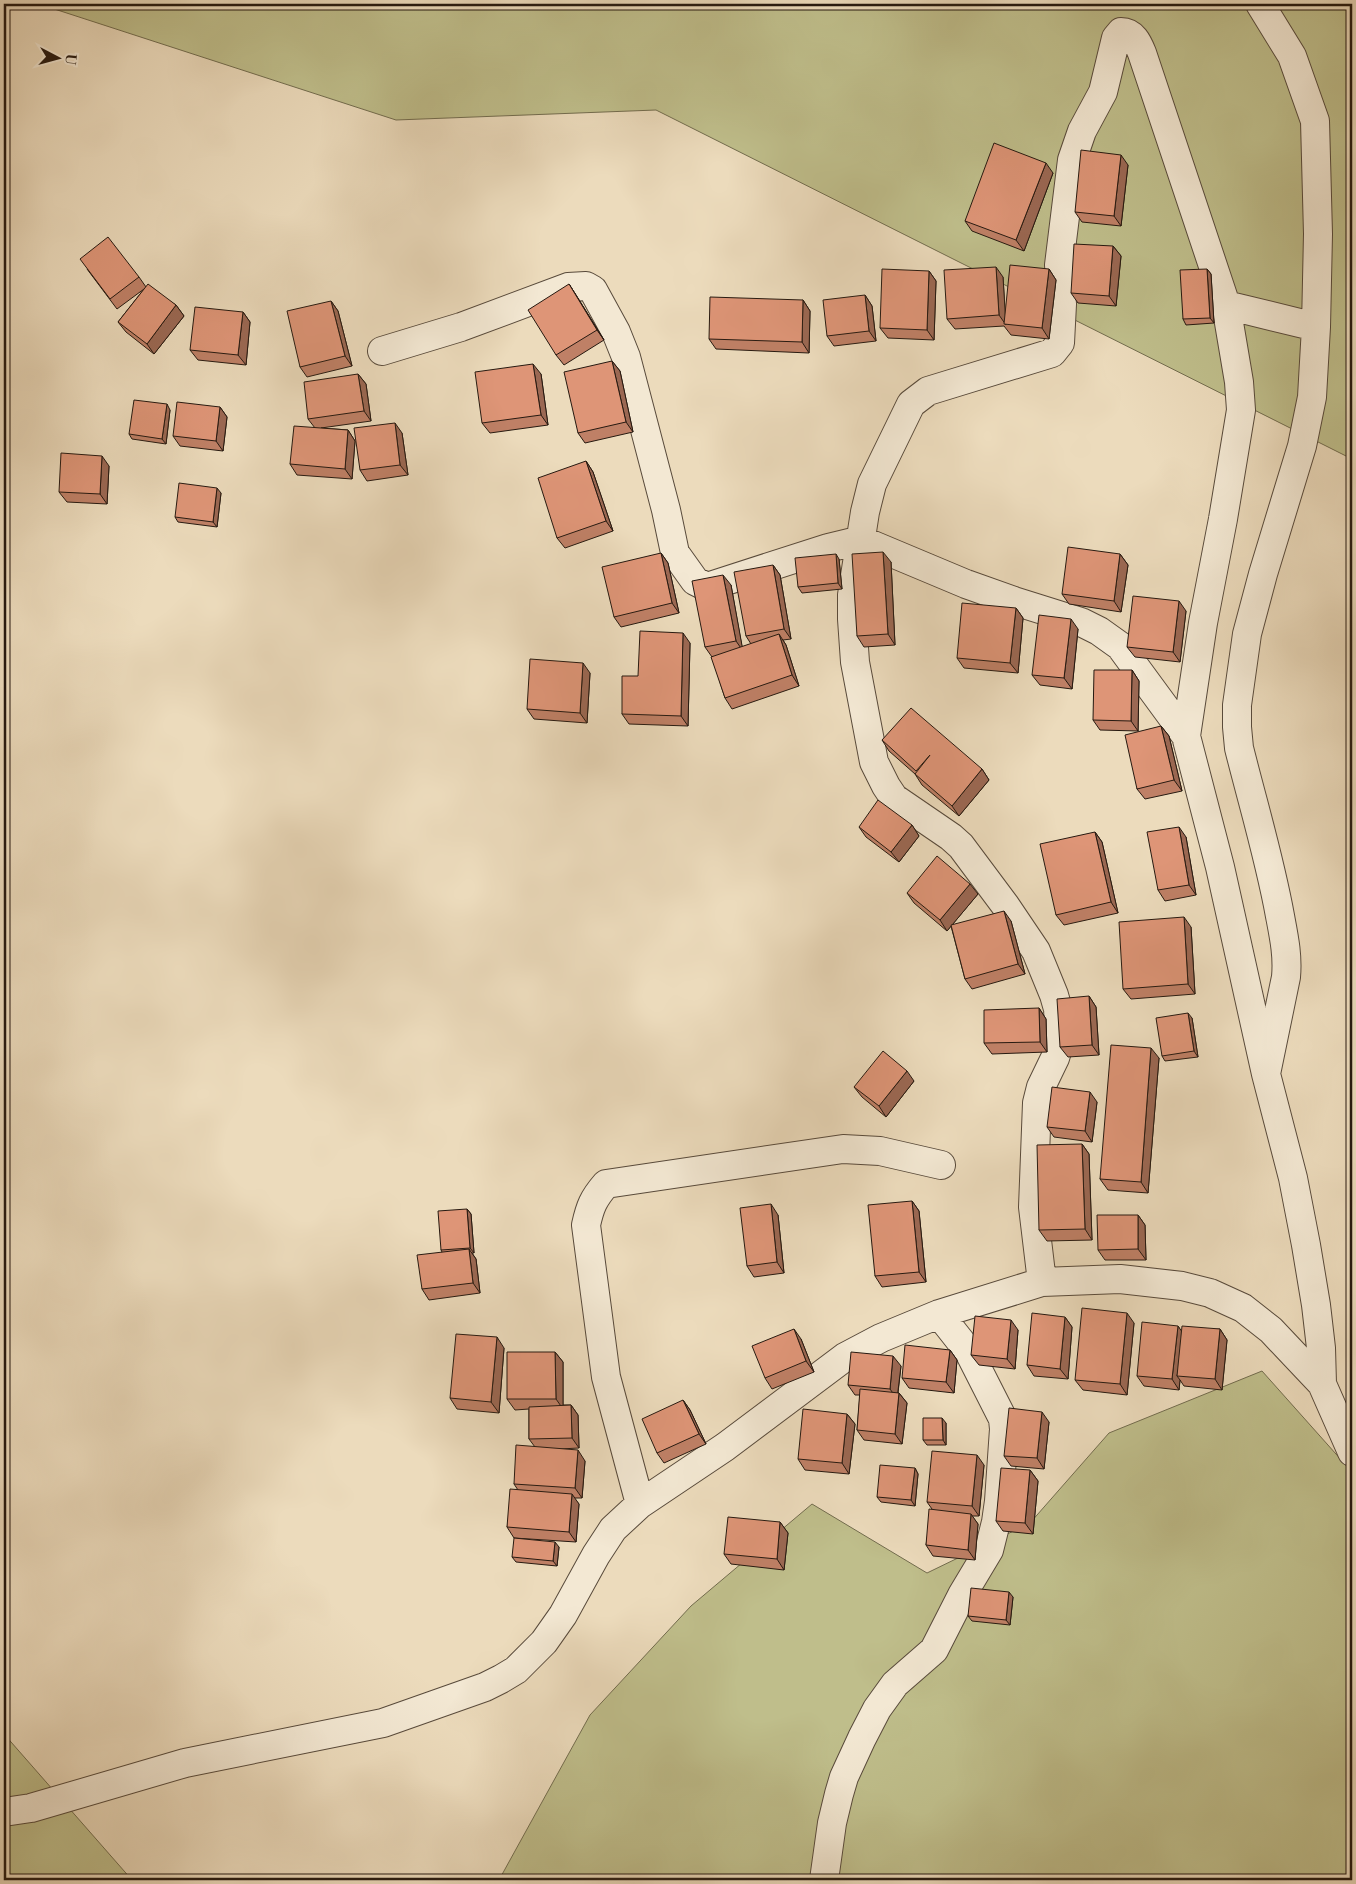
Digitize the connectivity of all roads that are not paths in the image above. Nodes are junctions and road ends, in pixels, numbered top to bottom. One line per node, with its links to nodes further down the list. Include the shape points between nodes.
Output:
1 (1260, 4): 3 (street, via 1292,56 1315,121)
2 (1226, 305): 3 (street); 5 (street, via 1142,53 1134,38 1121,32 1116,38 1102,92 1082,131 1072,160 1059,265 1062,304 1058,347 1052,353 928,391 911,404 872,484); 6 (street, via 1241,410)
3 (1316, 327): 7 (street, via 1312,397 1302,446 1247,634 1238,705 1239,748 1276,892 1288,964)
4 (382, 351): 5 (street, via 461,327 568,287 586,286 598,298 626,357 675,553 694,581 707,587)
5 (861, 540): 6 (street, via 966,584 1099,631 1120,646); 9 (street, via 852,595 852,619 855,662 874,762 894,798 961,846 1005,905 1036,951 1058,1010 1058,1051 1037,1103 1033,1207)
6 (1186, 736): 7 (street, via 1220,867)
7 (1266, 1074): 11 (street, via 1293,1178 1306,1245 1321,1348)
8 (941, 1165): 13 (street, via 880,1151 843,1149 606,1184 597,1194 591,1203 586,1225 606,1378)
9 (1042, 1282): 10 (street); 11 (street, via 1143,1280 1210,1293 1255,1316)
10 (939, 1314): 13 (street, via 881,1338 845,1358 725,1447); 15 (street, via 969,1352 1003,1419 996,1522 985,1559 962,1595 936,1647 894,1684 862,1738 839,1794)
11 (1322, 1384): 12 (street)
12 (1352, 1452)
13 (640, 1504): 14 (street, via 603,1542 563,1615 544,1642 516,1670 485,1687 383,1723 185,1763 32,1808)
14 (4, 1812)
15 (824, 1880)

